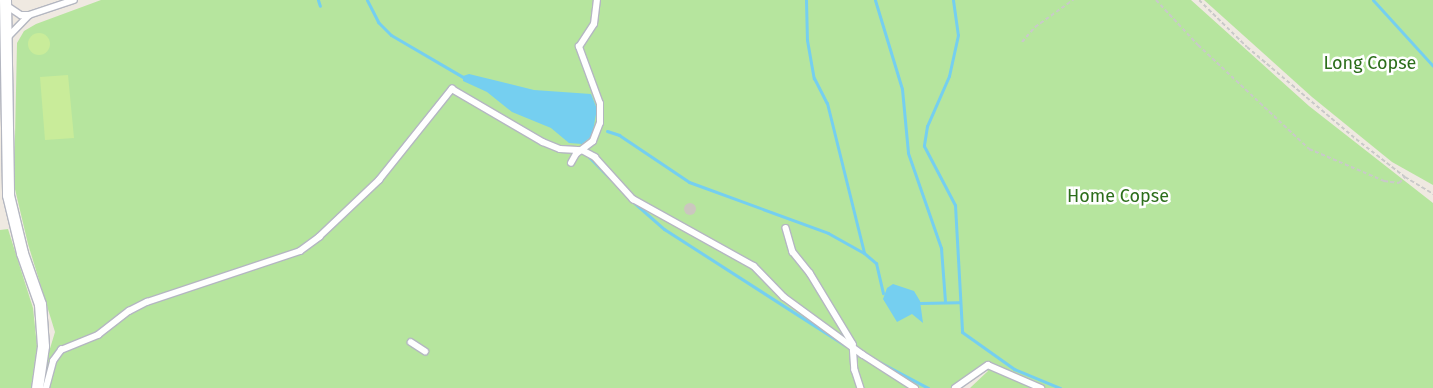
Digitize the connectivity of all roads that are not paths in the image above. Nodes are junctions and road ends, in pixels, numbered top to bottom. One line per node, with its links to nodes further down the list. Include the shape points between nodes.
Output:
1 (74, 0): 4 (lane)
2 (598, 0): 6 (lane, via 594,24 579,47 592,78 601,118 593,141)
3 (5, 2): 4 (lane, via 21,15); 5 (street)
4 (29, 15): 5 (lane)
5 (8, 37): 12 (street, via 8,195 22,253 40,304 43,346)
6 (582, 151): 7 (lane); 10 (lane, via 595,157 633,199 754,266 784,297); 13 (lane, via 560,149 543,142 452,89 378,180 300,251 147,302 129,311 98,335 61,350 53,361)
7 (571, 163)
8 (786, 228): 10 (lane, via 793,252 815,280)
9 (411, 342): 11 (lane)
10 (854, 347): 14 (lane, via 855,370); 15 (lane)
11 (424, 351)
12 (37, 388)
13 (46, 388)
14 (861, 388)
15 (915, 388)
16 (955, 388): 17 (lane, via 988,365)
17 (1041, 388)

